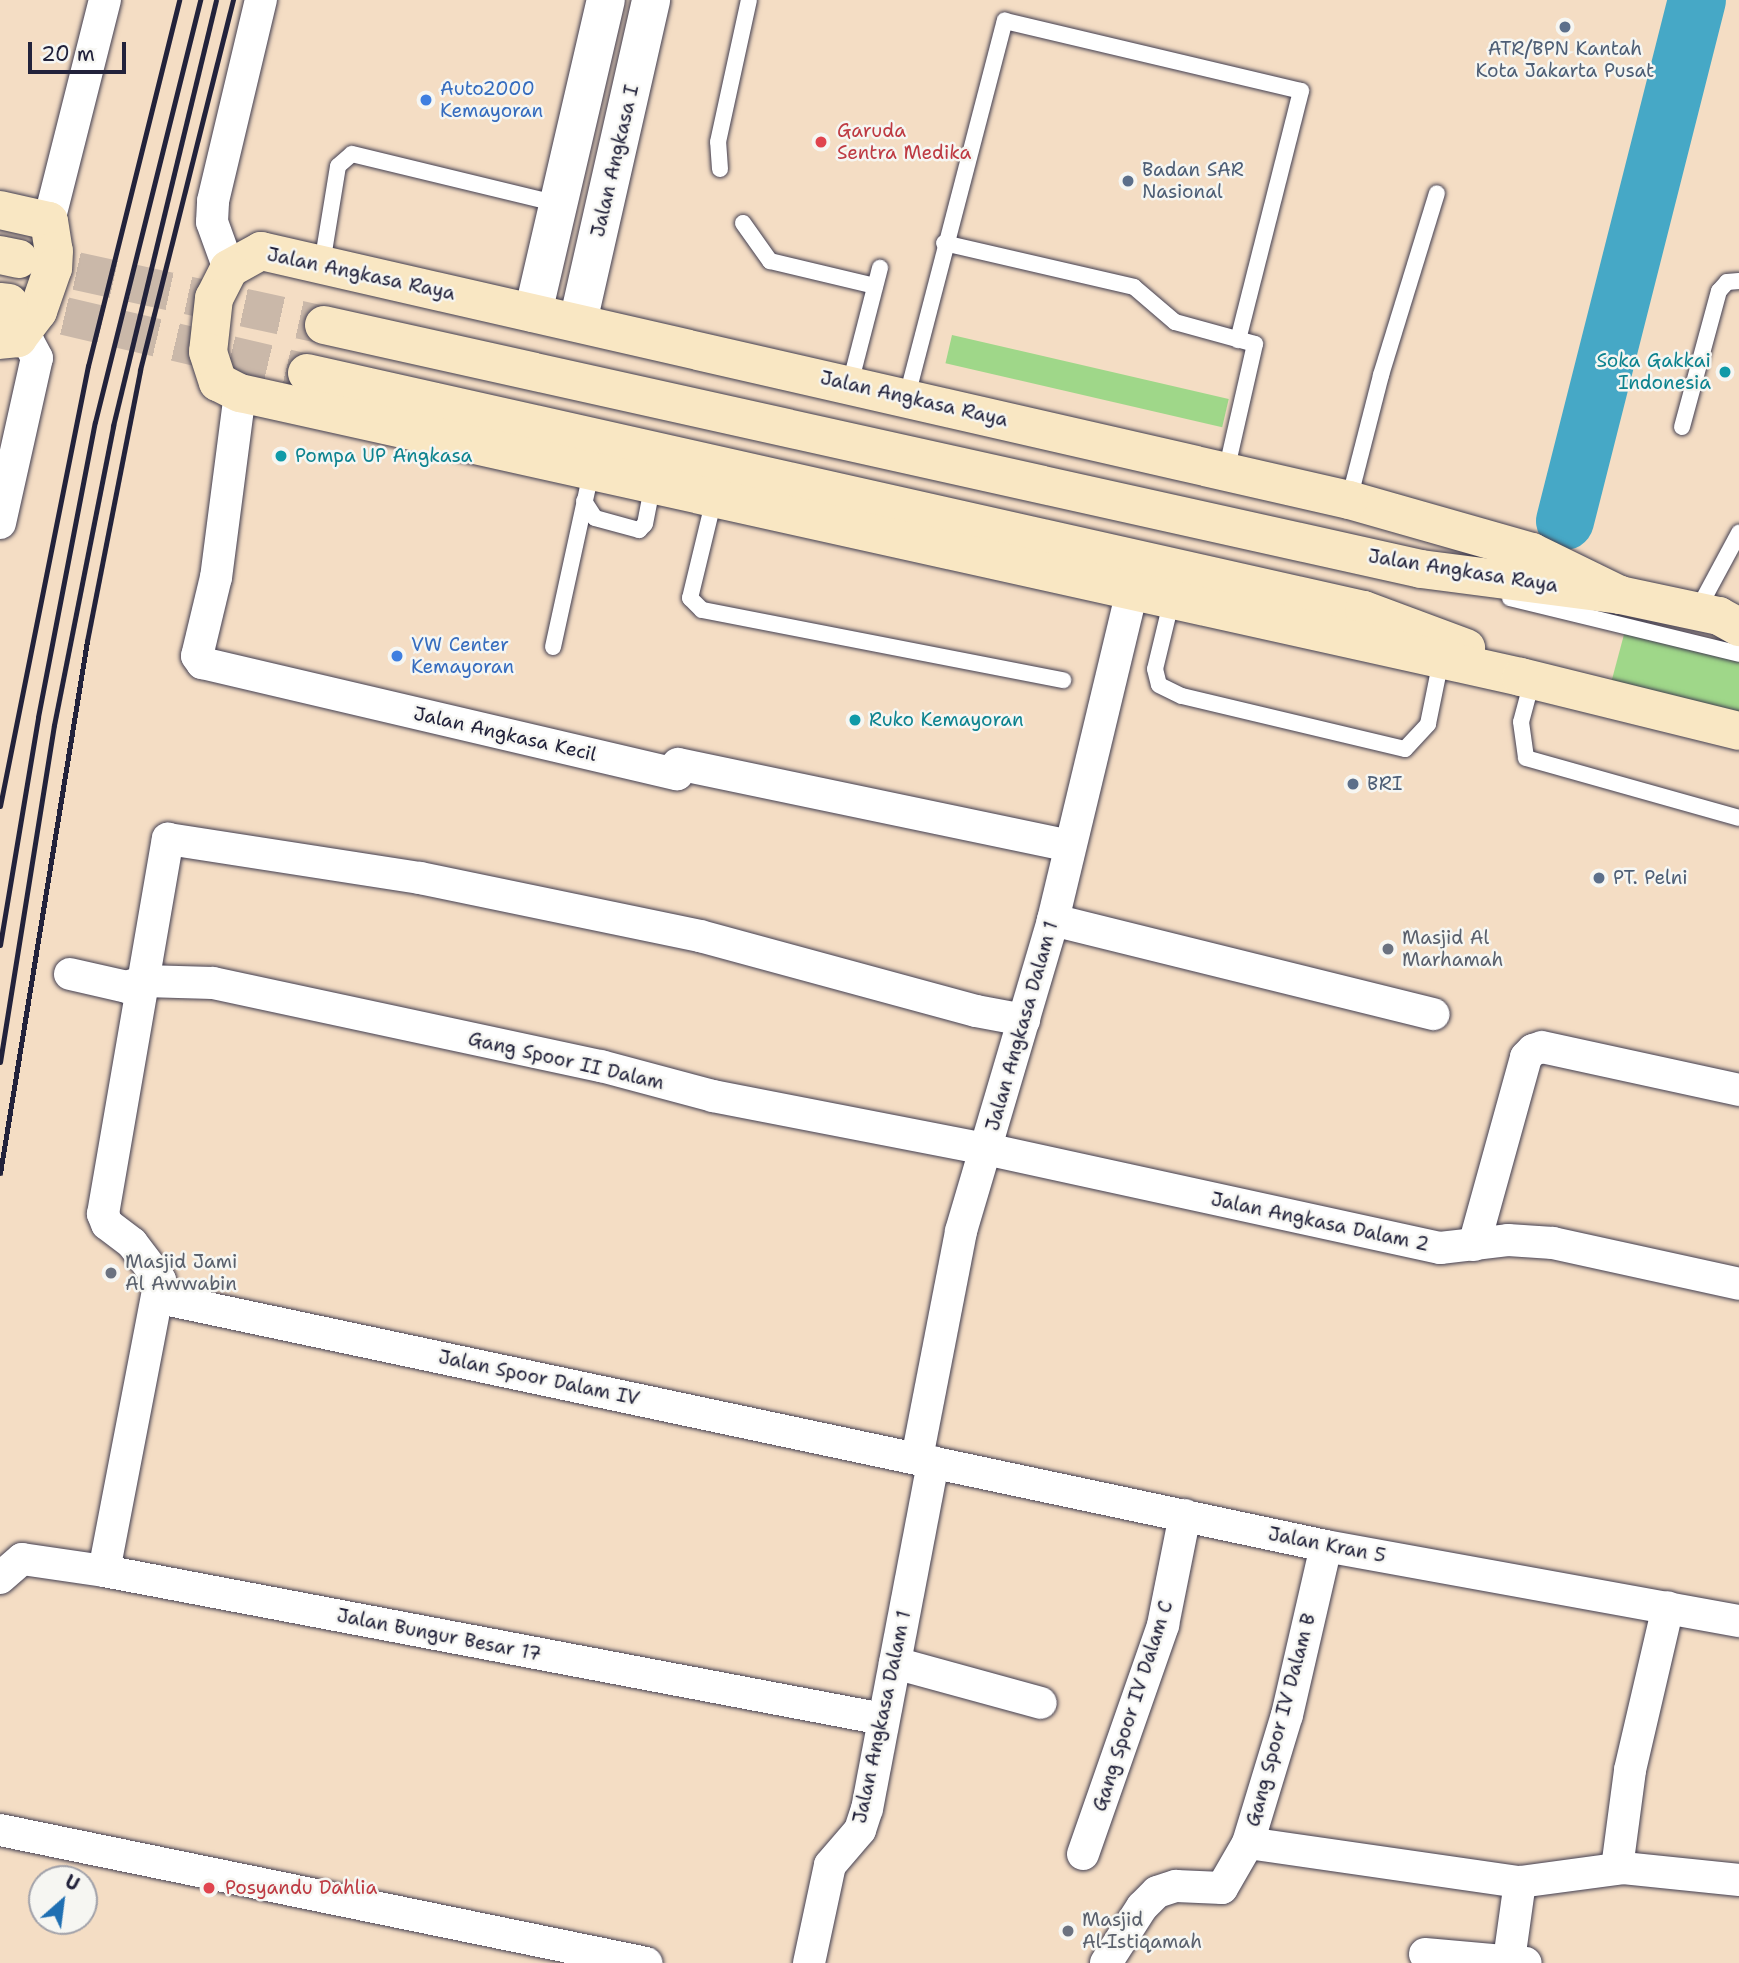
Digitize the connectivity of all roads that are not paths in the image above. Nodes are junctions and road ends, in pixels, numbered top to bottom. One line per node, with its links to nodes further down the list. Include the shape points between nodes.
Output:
1 (105, 0): 10 (street)
2 (261, 0): 15 (street, via 213,201 212,222)
3 (606, 0): 8 (street)
4 (651, 0): 20 (street, Jalan Angkasa I)
5 (749, 0): 6 (lane, via 718,142)
6 (720, 169)
7 (1437, 193): 32 (lane, via 1381,375)
8 (558, 204): 13 (lane, via 352,154 338,166); 18 (street)
9 (0, 210): 10 (main road)
10 (50, 221): 19 (main road, via 53,268 38,311)
11 (743, 223): 17 (lane, via 770,261)
12 (944, 243): 22 (lane, via 1134,287 1175,322); 22 (lane, via 1005,21 1301,91); 26 (lane)
13 (322, 264): 15 (main road, Jalan Angkasa Raya, via 261,251); 18 (main road, Jalan Angkasa Raya)
14 (880, 268): 17 (lane)
15 (229, 269): 25 (main road, via 214,298 208,352 218,383)
16 (1739, 281): 27 (lane, via 1727,282 1718,291)
17 (875, 286): 24 (lane)
18 (533, 313): 20 (main road, Jalan Angkasa Raya)
19 (7, 321): 30 (street, via 28,341 37,358)
20 (578, 322): 24 (main road, Jalan Angkasa Raya)
21 (324, 325): 35 (main road, Jalan Angkasa Raya)
22 (1238, 340): 28 (lane, via 1255,344)
23 (307, 373): 43 (main road, via 1364,610 1432,632)
24 (850, 384): 26 (main road, Jalan Angkasa Raya)
25 (240, 393): 29 (main road); 47 (street, Jalan Angkasa Kecil, via 216,578 197,656 202,663 677,774 678,764)
26 (907, 396): 28 (main road, Jalan Angkasa Raya)
27 (1682, 427)
28 (1226, 474): 32 (main road, Jalan Angkasa Raya)
29 (588, 484): 31 (main road, via 653,482); 40 (lane)
30 (4, 489): 33 (street)
31 (715, 496): 36 (main road); 44 (lane, via 691,598 702,610)
32 (1349, 500): 37 (main road, Jalan Angkasa Raya, via 1511,545)
33 (0, 523)
34 (1739, 533): 39 (lane)
35 (1421, 569): 37 (main road, Jalan Angkasa Raya); 41 (lane, via 1501,596)
36 (1131, 594): 38 (main road); 47 (street, Jalan Angkasa Dalam 1)
37 (1620, 594): 39 (main road, Jalan Angkasa Raya)
38 (1171, 603): 42 (main road); 42 (lane, via 1155,669 1159,685 1182,696 1405,749 1428,724)
39 (1723, 617)
40 (553, 647)
41 (1739, 654)
42 (1441, 660): 43 (main road)
43 (1527, 679): 45 (main road); 46 (lane, via 1521,722 1526,758)
44 (1063, 680)
45 (1739, 731)
46 (1739, 818)
47 (1070, 846): 48 (street, Jalan Angkasa Dalam 1)
48 (1053, 920): 51 (street); 52 (street, Jalan Angkasa Dalam 1)
49 (70, 974): 50 (street, Gang Spoor II Dalam, via 127,987)
50 (144, 981): 52 (street, via 171,838 420,878 699,936 718,945); 54 (street, Gang Spoor II Dalam, via 213,983 601,1066 713,1096); 57 (street, via 103,1214 107,1224 132,1243 157,1273)
51 (1434, 1014)
52 (1024, 1020): 54 (street, Jalan Angkasa Dalam 1)
53 (1739, 1090): 55 (street, via 1542,1047 1533,1050 1526,1056)
54 (986, 1150): 55 (street, Jalan Angkasa Dalam 2, via 1440,1248); 58 (street, Jalan Angkasa Dalam 1, via 961,1231)
55 (1474, 1245): 56 (street, Jalan Angkasa Dalam 2, via 1508,1240 1553,1243)
56 (1739, 1284)
57 (160, 1298): 58 (street, Jalan Spoor Dalam IV); 61 (street, via 136,1392)
58 (925, 1460): 59 (street, Jalan Kran 5); 65 (street, Jalan Angkasa Dalam 1)
59 (1185, 1515): 60 (street, Jalan Kran 5); 70 (street, Gang Spoor IV Dalam C, via 1163,1625)
60 (1326, 1546): 63 (street, Jalan Kran 5); 69 (street, Gang Spoor IV Dalam B, via 1287,1715)
61 (104, 1572): 62 (street, Jalan Bungur Besar 17, via 22,1559); 67 (street, Jalan Bungur Besar 17)
62 (0, 1578)
63 (1668, 1607): 64 (street, Jalan Kran 5); 71 (street, via 1630,1770)
64 (1739, 1621)
65 (895, 1663): 66 (street); 67 (street, Jalan Angkasa Dalam 1)
66 (1041, 1703)
67 (884, 1719): 77 (street, Jalan Angkasa Dalam 1, via 867,1809 859,1830 830,1865)
68 (0, 1830): 76 (street)
69 (1248, 1843): 73 (street); 78 (street, Gang Spoor IV Dalam B, via 1222,1888 1176,1886 1157,1892)
70 (1083, 1854)
71 (1617, 1868): 72 (street); 73 (street)
72 (1739, 1880)
73 (1520, 1882): 75 (street)
74 (1425, 1954): 75 (street)
75 (1518, 1962)
76 (646, 1963)
77 (808, 1963)
78 (1106, 1963)

